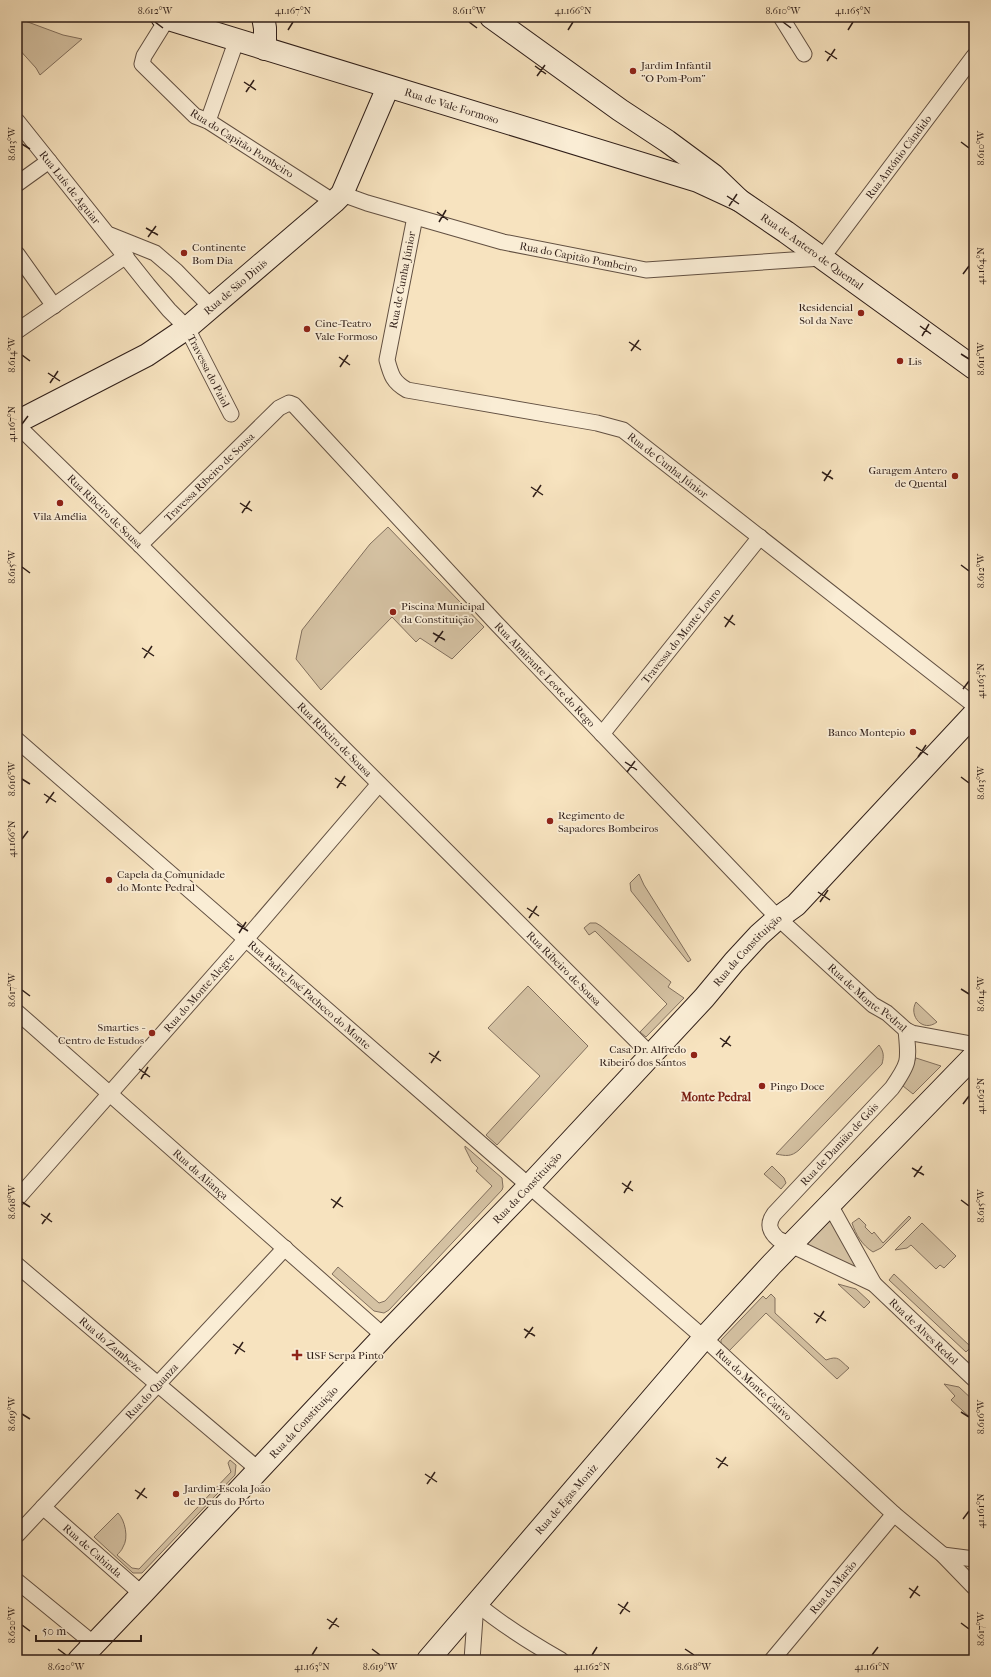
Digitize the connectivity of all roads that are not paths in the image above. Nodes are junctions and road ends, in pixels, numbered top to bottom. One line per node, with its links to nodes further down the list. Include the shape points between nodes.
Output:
1 (264, 17): 6 (main road)
2 (491, 17): 12 (main road, Rua de Antero de Quental)
3 (781, 17): 7 (street)
4 (165, 18): 5 (main road, Rua de Vale Formoso); 11 (street, Rua do Capitão Pombeiro, via 142,64 195,116)
5 (237, 39): 6 (main road, Rua de Vale Formoso); 11 (street)
6 (265, 49): 9 (main road, Rua de Vale Formoso)
7 (804, 54)
8 (974, 56): 22 (street, Rua António Cândido)
9 (388, 87): 14 (main road, Rua de Vale Formoso); 16 (main road, Rua de São Dinis)
10 (17, 121): 13 (street, Rua Luís de Aguiar)
11 (208, 121): 16 (street, Rua do Capitão Pombeiro)
12 (654, 132): 14 (main road); 17 (main road, Rua de Antero de Quental, via 713,175)
13 (49, 161): 15 (street); 19 (street, Rua Luís de Aguiar)
14 (640, 164): 17 (main road, Rua de Vale Formoso, via 698,181)
15 (17, 184)
16 (338, 198): 18 (street, Rua do Capitão Pombeiro); 24 (main road, Rua de São Dinis)
17 (740, 200): 22 (main road, Rua de Antero de Quental)
18 (415, 217): 22 (street, Rua do Capitão Pombeiro, via 503,242 646,270); 31 (street, Rua de Cunha Júnior, via 387,360 391,376 400,386 407,390 597,423 623,430)
19 (109, 235): 21 (street, Rua Luís de Aguiar); 24 (street, Rua Luís de Aguiar, via 155,253)
20 (17, 254): 23 (street)
21 (126, 256): 23 (street); 25 (street, Rua Luís de Aguiar, via 169,310)
22 (822, 258): 27 (main road, Rua de Antero de Quental)
23 (54, 306): 26 (street)
24 (212, 308): 25 (main road, Rua de São Dinis)
25 (187, 328): 29 (street, Travessa do Paiol); 30 (main road, Rua de São Dinis, via 147,356)
26 (17, 331)
27 (974, 368)
28 (279, 408): 32 (street, Travessa Ribeiro de Sousa); 35 (street, Rua Almirante Leote do Rego, via 289,403 298,408 491,618)
29 (231, 414)
30 (17, 424): 32 (street, Rua Ribeiro de Sousa)
31 (760, 536): 33 (street, Rua de Cunha Júnior); 35 (street, Travessa do Monte Louro)
32 (140, 545): 37 (street, Rua Ribeiro de Sousa)
33 (974, 705)
34 (974, 714): 38 (main road, Rua da Constituição, via 796,904)
35 (602, 734): 38 (street, Rua Almirante Leote do Rego)
36 (17, 740): 39 (street, Rua Padre José Pacheco do Monte)
37 (379, 784): 39 (street, Rua do Monte Alegre); 43 (street, Rua Ribeiro de Sousa)
38 (778, 918): 41 (street, Rua de Monte Pedral, via 873,1005 887,1013); 43 (main road, Rua da Constituição, via 759,935)
39 (246, 939): 45 (street, Rua do Monte Alegre); 46 (street, Rua Padre José Pacheco do Monte)
40 (17, 1012): 45 (street, Rua da Aliança)
41 (906, 1030): 42 (street, Rua de Monte Pedral); 49 (street, Rua de Damião de Góis, via 908,1062 904,1071 770,1220 772,1234)
42 (974, 1046)
43 (651, 1055): 46 (main road, Rua da Constituição)
44 (974, 1056): 48 (main road)
45 (110, 1093): 47 (street, Rua do Monte Alegre); 50 (street, Rua da Aliança)
46 (530, 1185): 53 (main road, Rua da Constituição); 54 (street, Rua do Monte Cativo)
47 (17, 1199)
48 (830, 1204): 49 (main road); 52 (street, Rua de Alves Redol)
49 (791, 1245): 52 (street, Rua de Alves Redol); 54 (main road)
50 (285, 1248): 53 (street, Rua da Aliança); 56 (street, Rua do Quanza)
51 (17, 1265): 56 (street, Rua do Zambeze)
52 (874, 1284): 55 (street, Rua de Alves Redol)
53 (384, 1336): 57 (main road, Rua da Constituição)
54 (704, 1338): 59 (street, Rua do Monte Cativo); 66 (main road, Rua de Egas Moniz)
55 (974, 1379)
56 (158, 1385): 57 (street, Rua do Zambeze); 58 (street, Rua do Quanza)
57 (259, 1470): 65 (main road, Rua da Constituição)
58 (43, 1507): 60 (street, Rua do Quanza); 65 (street, Rua de Cabinda)
59 (894, 1514): 61 (street, Rua do Monte Cativo); 72 (street, Rua do Marão)
60 (17, 1535)
61 (943, 1555): 62 (street); 64 (street, Rua do Monte Cativo)
62 (974, 1559)
63 (17, 1581): 67 (street)
64 (974, 1587)
65 (142, 1594): 67 (main road, Rua da Constituição)
66 (476, 1603): 69 (main road, Rua de Egas Moniz); 70 (street); 71 (street, via 525,1639)
67 (94, 1644): 68 (main road, Rua da Constituição)
68 (79, 1660)
69 (428, 1660)
70 (472, 1660)
71 (561, 1660)
72 (772, 1660)

